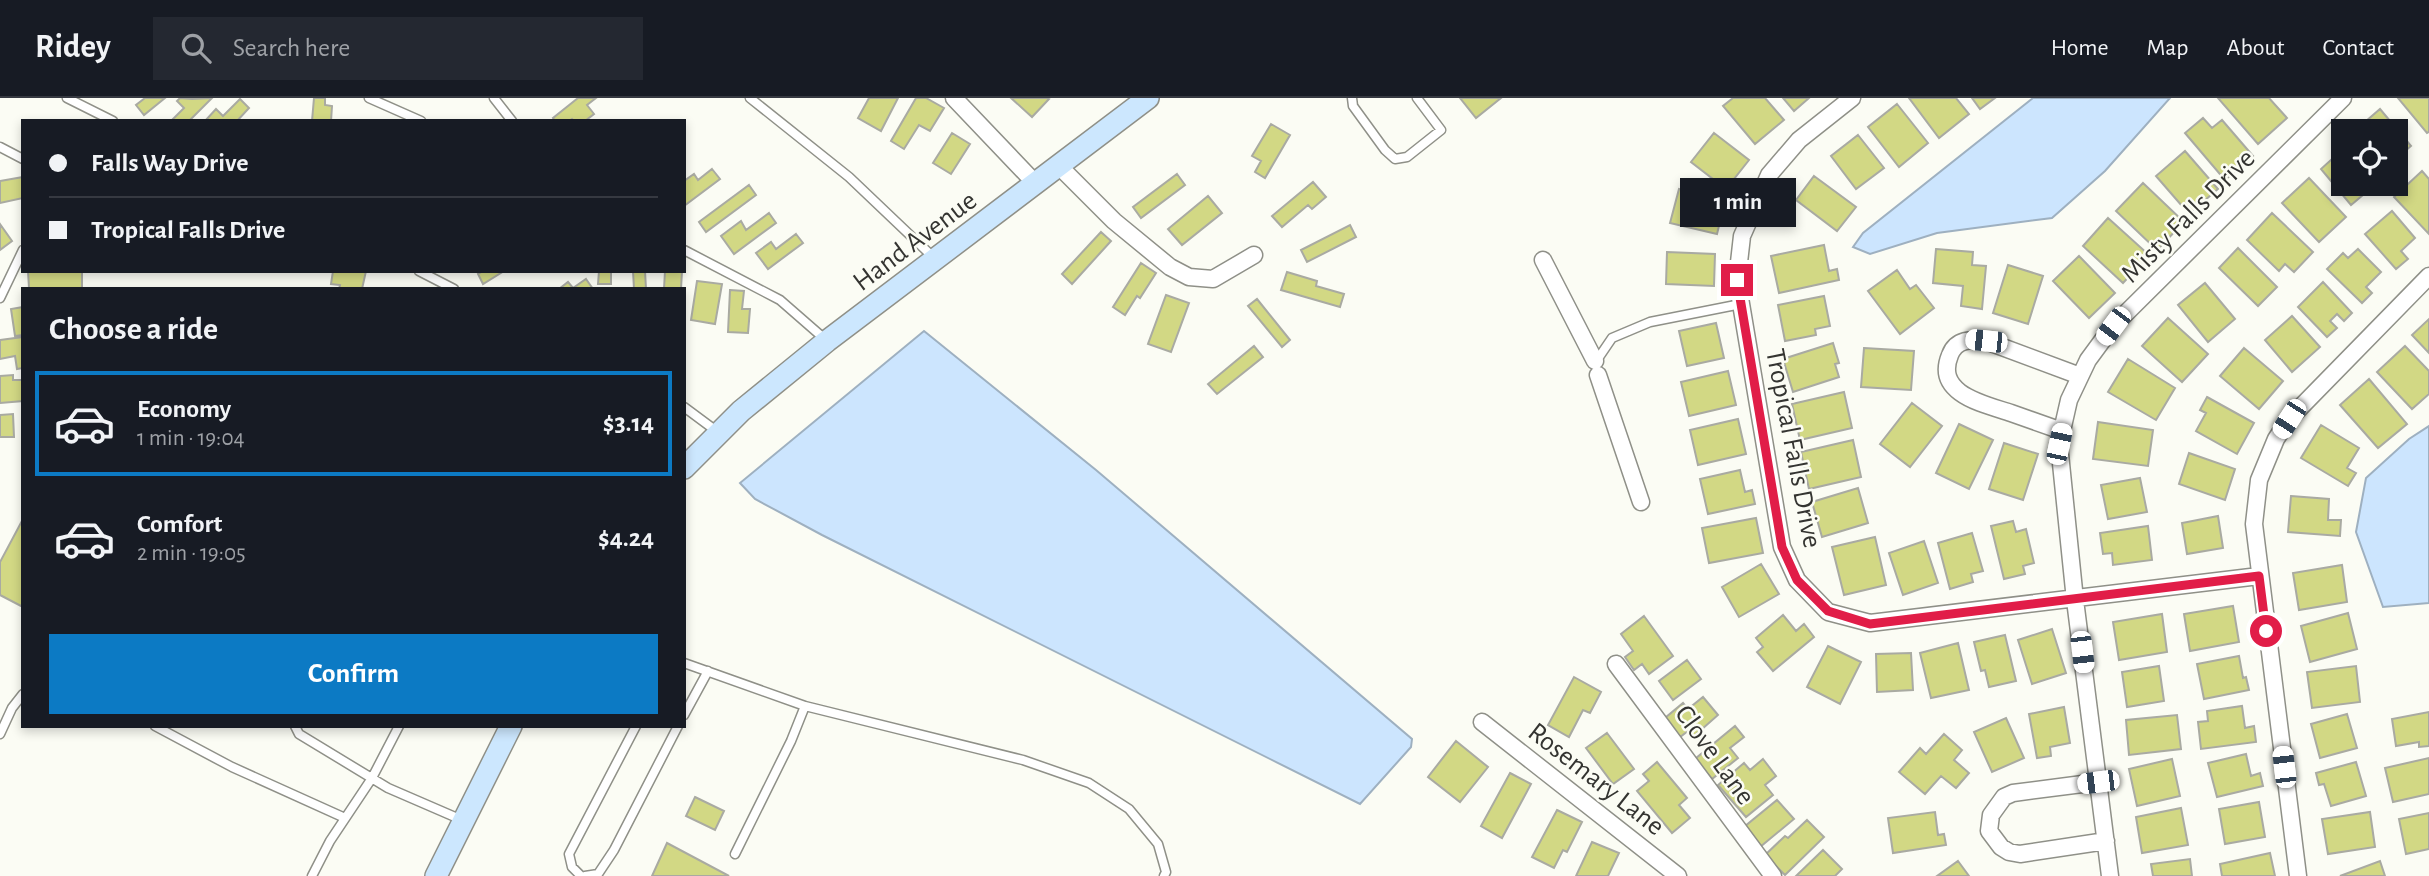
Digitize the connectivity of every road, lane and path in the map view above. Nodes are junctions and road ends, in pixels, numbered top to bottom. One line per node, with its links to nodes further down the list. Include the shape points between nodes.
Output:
1 (67, 98): 11 (lane)
2 (369, 98): 12 (lane)
3 (494, 98): 13 (lane)
4 (750, 98): 21 (lane, via 857,184)
5 (954, 98): 17 (street)
6 (1148, 98): 16 (street, Hand Avenue)
7 (1352, 98): 8 (lane, via 1353,106 1395,159 1407,158 1441,130)
8 (1417, 98)
9 (1852, 98): 27 (street, Tropical Falls Drive, via 1799,140 1769,175 1742,236 1737,280)
10 (2343, 98): 30 (street, Misty Falls Drive, via 2113,326)
11 (109, 119)
12 (416, 119)
13 (510, 119)
14 (0, 148): 15 (lane)
15 (21, 158)
16 (1059, 166): 17 (street, Hand Avenue); 20 (street, via 1114,221 1189,277 1213,279)
17 (1036, 184): 21 (street, Hand Avenue)
18 (686, 251): 28 (lane, via 780,300)
19 (21, 254): 26 (lane)
20 (1254, 255)
21 (935, 260): 28 (street, Hand Avenue)
22 (1543, 260): 29 (street)
23 (423, 273): 25 (lane)
24 (2429, 276): 36 (street, via 2289,419 2276,439 2259,480 2254,524)
25 (450, 287)
26 (0, 298)
27 (1741, 304): 29 (lane, via 1650,322 1612,338); 37 (street, Tropical Falls Drive, via 1782,547 1797,580 1828,611 1870,624)
28 (827, 341): 33 (street, Hand Avenue)
29 (1596, 368): 35 (street)
30 (2080, 376): 32 (street, Misty Falls Drive); 32 (street, via 1971,339 1958,344 1947,362 1947,374 1960,393)
31 (686, 409): 33 (lane)
32 (2062, 430): 37 (street, Misty Falls Drive, via 2059,444)
33 (719, 433): 34 (street, Hand Avenue)
34 (686, 466)
35 (1641, 502)
36 (2259, 576): 37 (street, Tropical Falls Drive); 65 (street)
37 (2075, 600): 53 (street, Misty Falls Drive)
38 (686, 664): 40 (lane)
39 (1616, 664): 63 (street, Clove Lane)
40 (708, 671): 42 (lane); 43 (lane)
41 (21, 697): 51 (lane)
42 (805, 706): 57 (lane); 61 (lane, via 1023,760 1089,783 1129,809 1158,844)
43 (686, 711)
44 (1482, 722): 62 (street, Rosemary Lane)
45 (159, 728): 54 (lane)
46 (296, 728): 52 (lane)
47 (398, 728): 52 (lane)
48 (510, 728): 55 (street)
49 (635, 728): 60 (lane, via 569,854 572,867)
50 (677, 728): 60 (lane, via 614,850 598,874)
51 (0, 734)
52 (372, 778): 54 (lane); 55 (lane)
53 (2098, 782): 56 (street, Misty Falls Drive); 56 (street, via 2013,793 1996,804 1989,831 2001,848 2020,854)
54 (345, 818): 58 (lane)
55 (464, 821): 59 (street)
56 (2106, 841): 64 (street, Misty Falls Drive)
57 (735, 854)
58 (312, 876)
59 (436, 876)
60 (583, 876)
61 (1164, 876)
62 (1678, 876)
63 (1773, 876)
64 (2110, 876)
65 (2298, 876)

